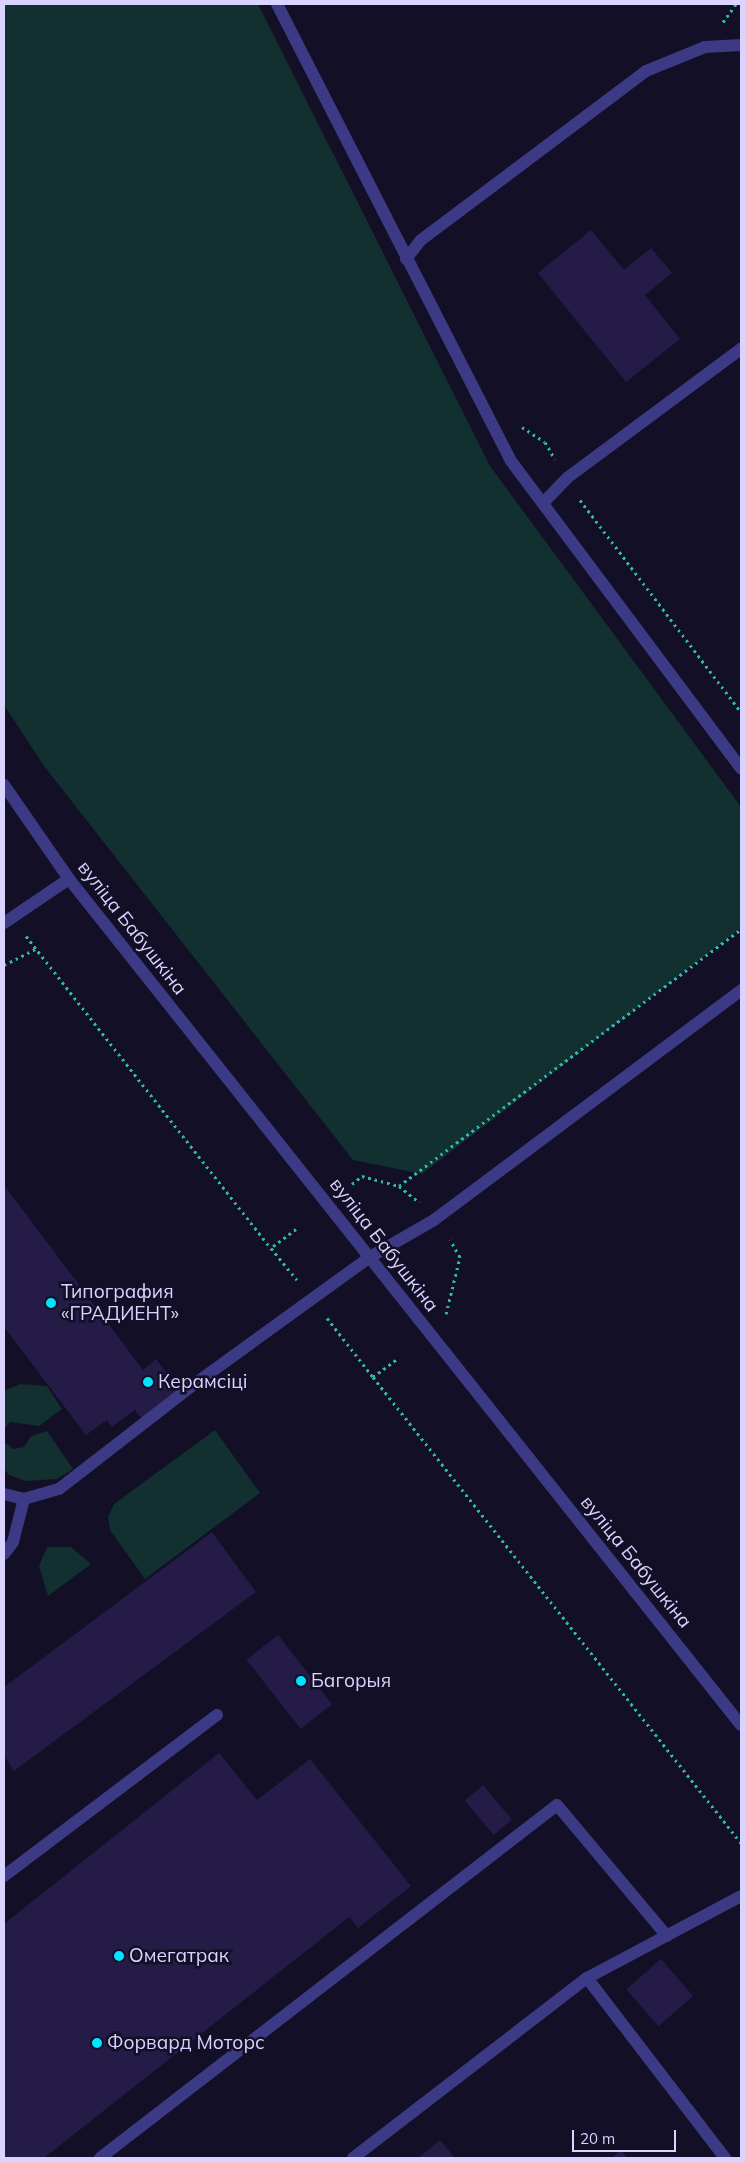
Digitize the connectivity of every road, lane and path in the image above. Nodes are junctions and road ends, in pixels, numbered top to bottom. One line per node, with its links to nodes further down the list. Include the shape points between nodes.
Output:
1 (276, 4): 3 (street)
2 (741, 45): 3 (street, via 705,47 646,71 421,240)
3 (406, 259): 7 (street, via 511,461)
4 (741, 349): 6 (street)
5 (517, 423): 6 (path, via 545,442)
6 (567, 478): 7 (street); 8 (path)
7 (544, 502): 9 (street)
8 (741, 712)
9 (741, 768)
10 (4, 785): 11 (street, вуліца Бабушкіна)
11 (69, 879): 12 (street); 22 (street, вуліца Бабушкіна)
12 (8, 921): 14 (path)
13 (741, 929): 18 (path)
14 (36, 949): 15 (path); 21 (path)
15 (4, 965)
16 (741, 990): 22 (street, via 434,1220)
17 (352, 1184): 18 (path, via 362,1176)
18 (399, 1186): 19 (path)
19 (422, 1205)
20 (450, 1240): 23 (path, via 460,1256)
21 (271, 1248)
22 (370, 1258): 26 (street, via 128,1433 59,1489); 29 (street, вуліца Бабушкіна)
23 (446, 1314)
24 (373, 1377): 30 (path)
25 (4, 1494): 26 (street)
26 (24, 1498): 27 (street, via 13,1542)
27 (4, 1554)
28 (217, 1715): 31 (street)
29 (741, 1724)
30 (741, 1844)
31 (4, 1876)
32 (741, 1896): 33 (street)
33 (667, 1936): 34 (street); 35 (street, via 557,1805)
34 (587, 1978): 36 (street); 37 (street)
35 (100, 2158)
36 (353, 2158)
37 (726, 2158)

